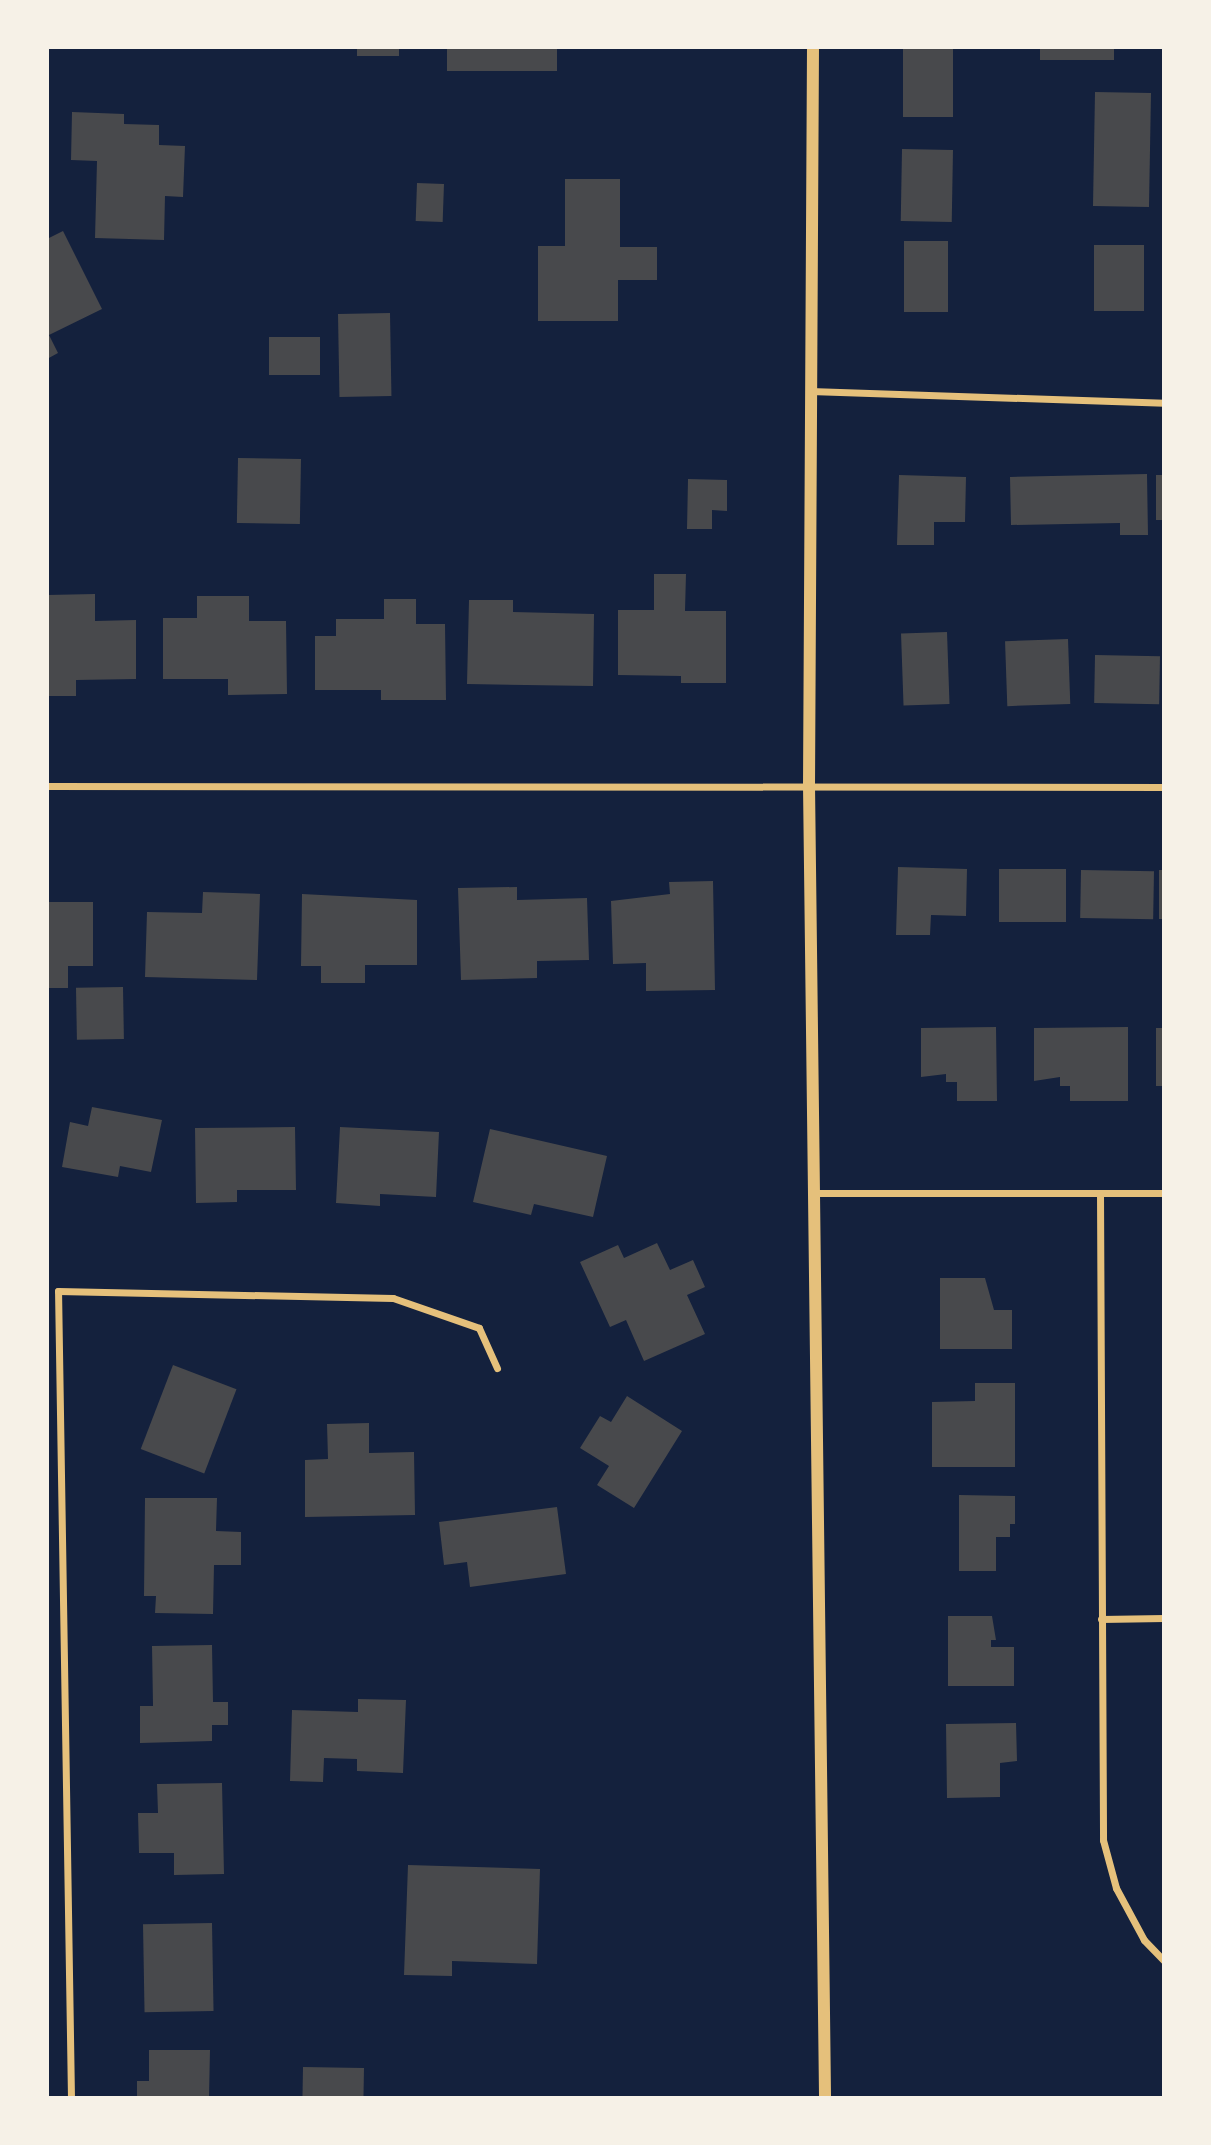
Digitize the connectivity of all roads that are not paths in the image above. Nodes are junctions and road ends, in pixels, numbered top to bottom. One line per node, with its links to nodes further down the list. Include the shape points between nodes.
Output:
1 (813, 47): 2 (street)
2 (810, 391): 3 (street); 4 (street)
3 (1164, 402)
4 (809, 785): 5 (street); 6 (street); 8 (street)
5 (47, 786)
6 (1164, 787)
7 (1164, 1192): 9 (street)
8 (814, 1193): 9 (street); 15 (street)
9 (1100, 1193): 12 (street)
10 (497, 1368): 14 (street, via 479,1328 393,1298 58,1290)
11 (1164, 1618): 12 (street)
12 (1101, 1619): 13 (street, via 1103,1840 1116,1888 1144,1940)
13 (1164, 1961)
14 (71, 2098)
15 (825, 2098)

